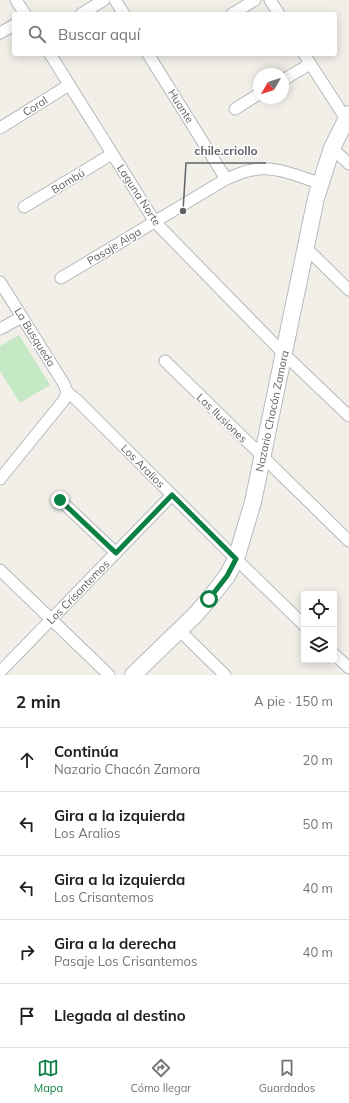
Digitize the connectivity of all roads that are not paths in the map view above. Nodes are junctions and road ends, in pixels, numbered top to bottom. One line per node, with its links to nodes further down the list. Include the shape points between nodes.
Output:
1 (16, 0): 6 (street)
2 (104, 0): 7 (street)
3 (115, 0): 8 (street)
4 (255, 0): 9 (street)
5 (270, 0): 10 (street)
6 (24, 12)
7 (84, 12)
8 (123, 12)
9 (235, 12)
10 (278, 12)
11 (12, 26): 12 (street)
12 (0, 33)
13 (51, 56): 17 (street, Laguna Norte)
14 (149, 56): 25 (street, Huante)
15 (307, 59): 16 (street); 20 (street)
16 (289, 75)
17 (69, 85): 21 (street, Coral); 23 (street, Laguna Norte)
18 (253, 98): 19 (street)
19 (235, 109)
20 (347, 116): 22 (street, Nazario Chacón Zamora)
21 (0, 128)
22 (332, 148): 24 (street); 26 (street, Nazario Chacón Zamora)
23 (112, 154): 27 (street, Bambú); 28 (street, Laguna Norte)
24 (349, 164)
25 (226, 179): 26 (street, Pasaje Alga, via 245,171 272,169); 28 (street, Pasaje Alga)
26 (320, 183): 29 (street, Nazario Chacón Zamora)
27 (24, 207)
28 (154, 222): 30 (street, Pasaje Alga); 35 (street, Laguna Norte)
29 (306, 248): 32 (street); 35 (street, Nazario Chacón Zamora)
30 (61, 278)
31 (0, 282): 33 (street, La Busqueda)
32 (349, 290)
33 (22, 316): 34 (street); 37 (street, La Busqueda)
34 (0, 329)
35 (284, 354): 38 (street, Laguna Norte); 39 (street, Nazario Chacón Zamora)
36 (165, 361): 39 (street, Las Ilusiones)
37 (67, 392): 40 (street, via 64,400); 41 (street, Los Aralios)
38 (349, 416)
39 (263, 457): 43 (street, Las Ilusiones); 45 (street, Nazario Chacón Zamora)
40 (1, 476)
41 (172, 495): 44 (street, Los Crisantemos); 45 (street, Los Aralios)
42 (60, 500): 44 (street)
43 (349, 541)
44 (116, 553): 47 (street, Los Crisantemos)
45 (236, 559): 48 (street, Los Aralios); 49 (street, Nazario Chacón Zamora, via 219,586)
46 (0, 570): 47 (street)
47 (51, 620): 52 (street, Los Crisantemos); 53 (street)
48 (301, 622)
49 (179, 630): 54 (street, Nazario Chacón Zamora); 55 (street)
50 (337, 657): 51 (street)
51 (349, 668)
52 (0, 672)
53 (109, 675)
54 (134, 675)
55 (225, 675)

